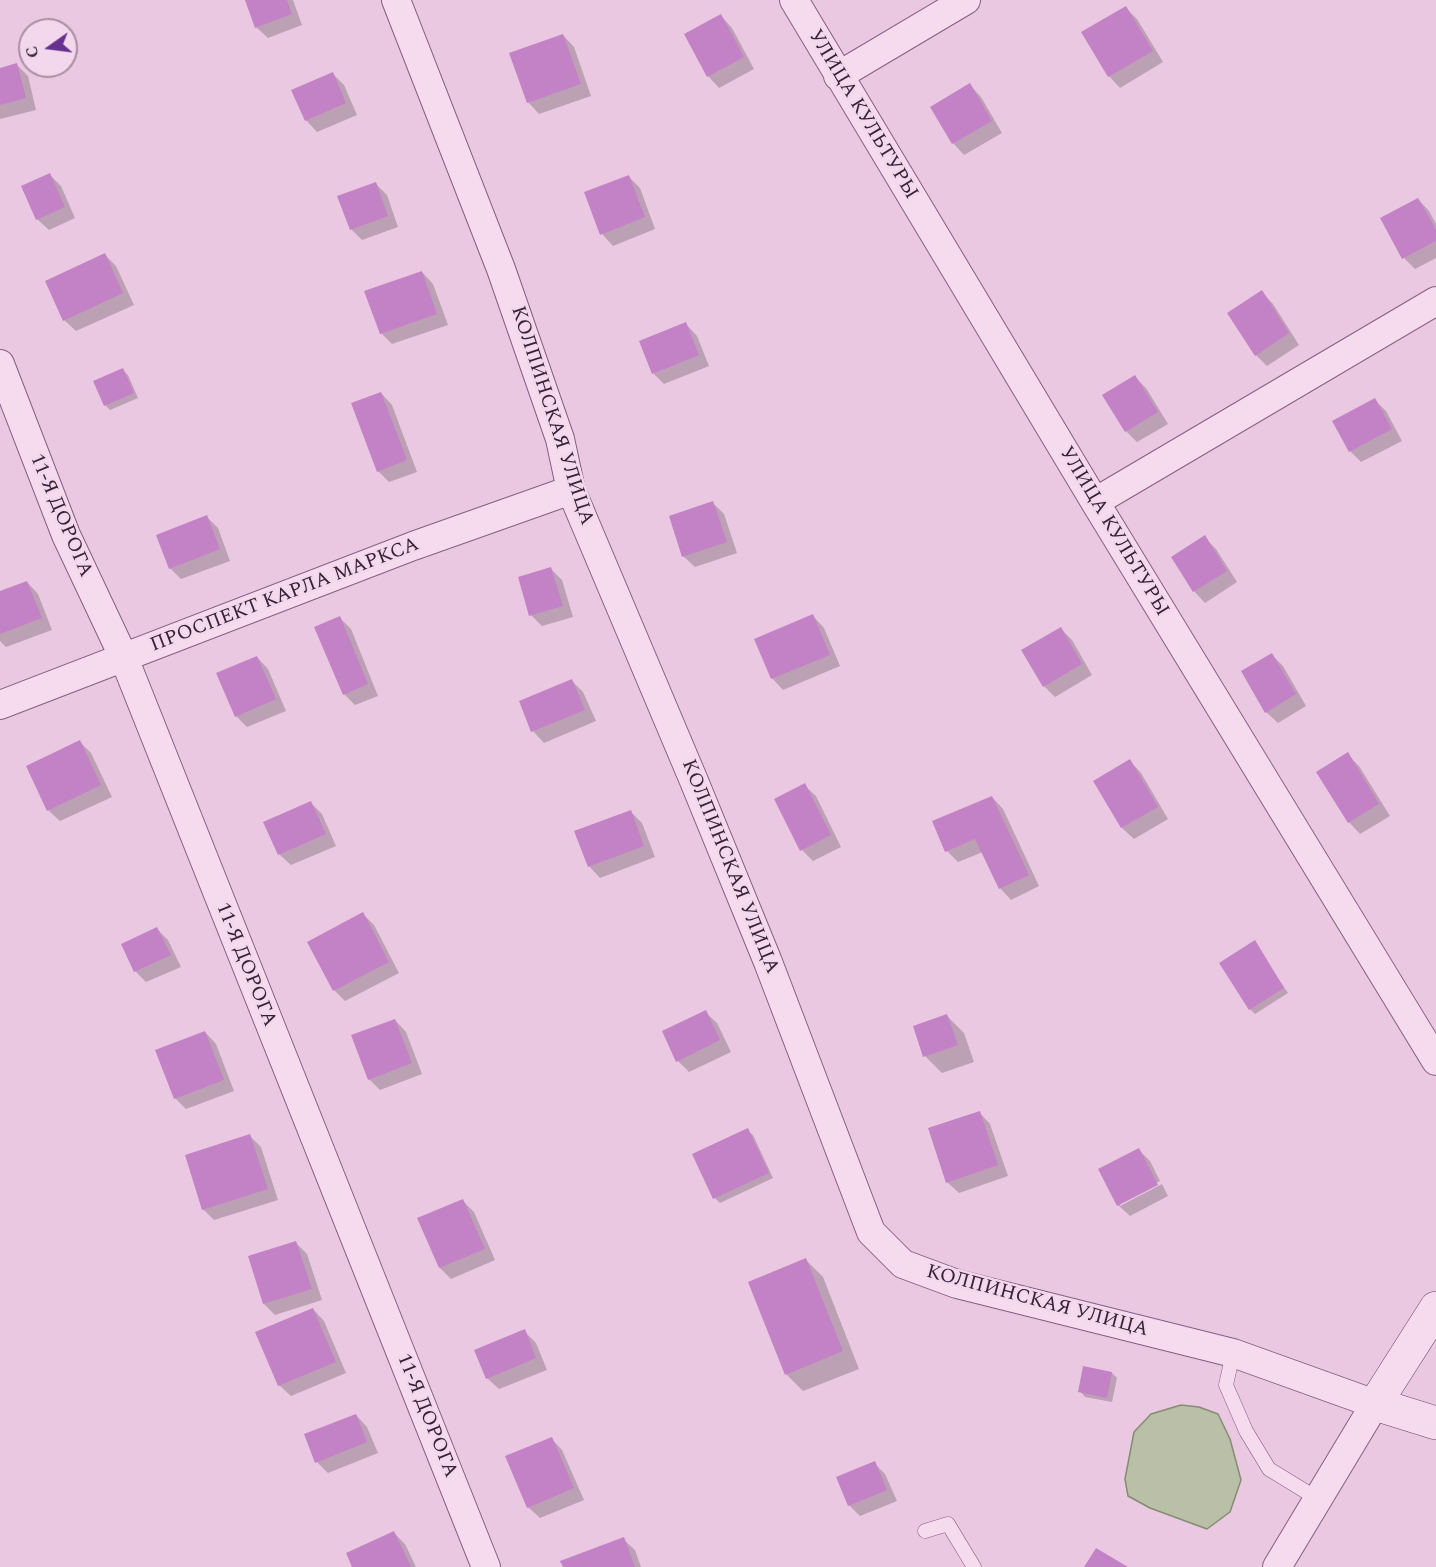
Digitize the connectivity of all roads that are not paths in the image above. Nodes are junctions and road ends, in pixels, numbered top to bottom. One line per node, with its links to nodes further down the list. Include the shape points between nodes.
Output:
1 (396, 0): 7 (street, КОЛПИНСКАЯ УЛИЦА, via 501,268 560,439)
2 (794, 0): 4 (street, УЛИЦА КУЛЬТУРЫ)
3 (966, 0): 4 (street)
4 (838, 76): 8 (street, УЛИЦА КУЛЬТУРЫ)
5 (1436, 301): 8 (street)
6 (0, 364): 9 (street, 11-Я ДОРОГА, via 66,535)
7 (571, 490): 9 (street, ПРОСПЕКТ КАРЛА МАРКСА, via 413,546); 13 (street, КОЛПИНСКАЯ УЛИЦА, via 768,962 871,1232 903,1264 957,1284)
8 (1095, 502): 11 (street, УЛИЦА КУЛЬТУРЫ)
9 (124, 658): 10 (street, ПРОСПЕКТ КАРЛА МАРКСА); 18 (street, 11-Я ДОРОГА)
10 (0, 705)
11 (1436, 1061)
12 (1436, 1308): 14 (street)
13 (1233, 1353): 14 (street, КОЛПИНСКАЯ УЛИЦА); 16 (lane, via 1226,1385 1246,1431 1269,1469)
14 (1375, 1404): 15 (street); 16 (street)
15 (1436, 1423)
16 (1318, 1499): 20 (street)
17 (925, 1531): 19 (lane, via 948,1524)
18 (486, 1567)
19 (974, 1567)
20 (1277, 1567)

